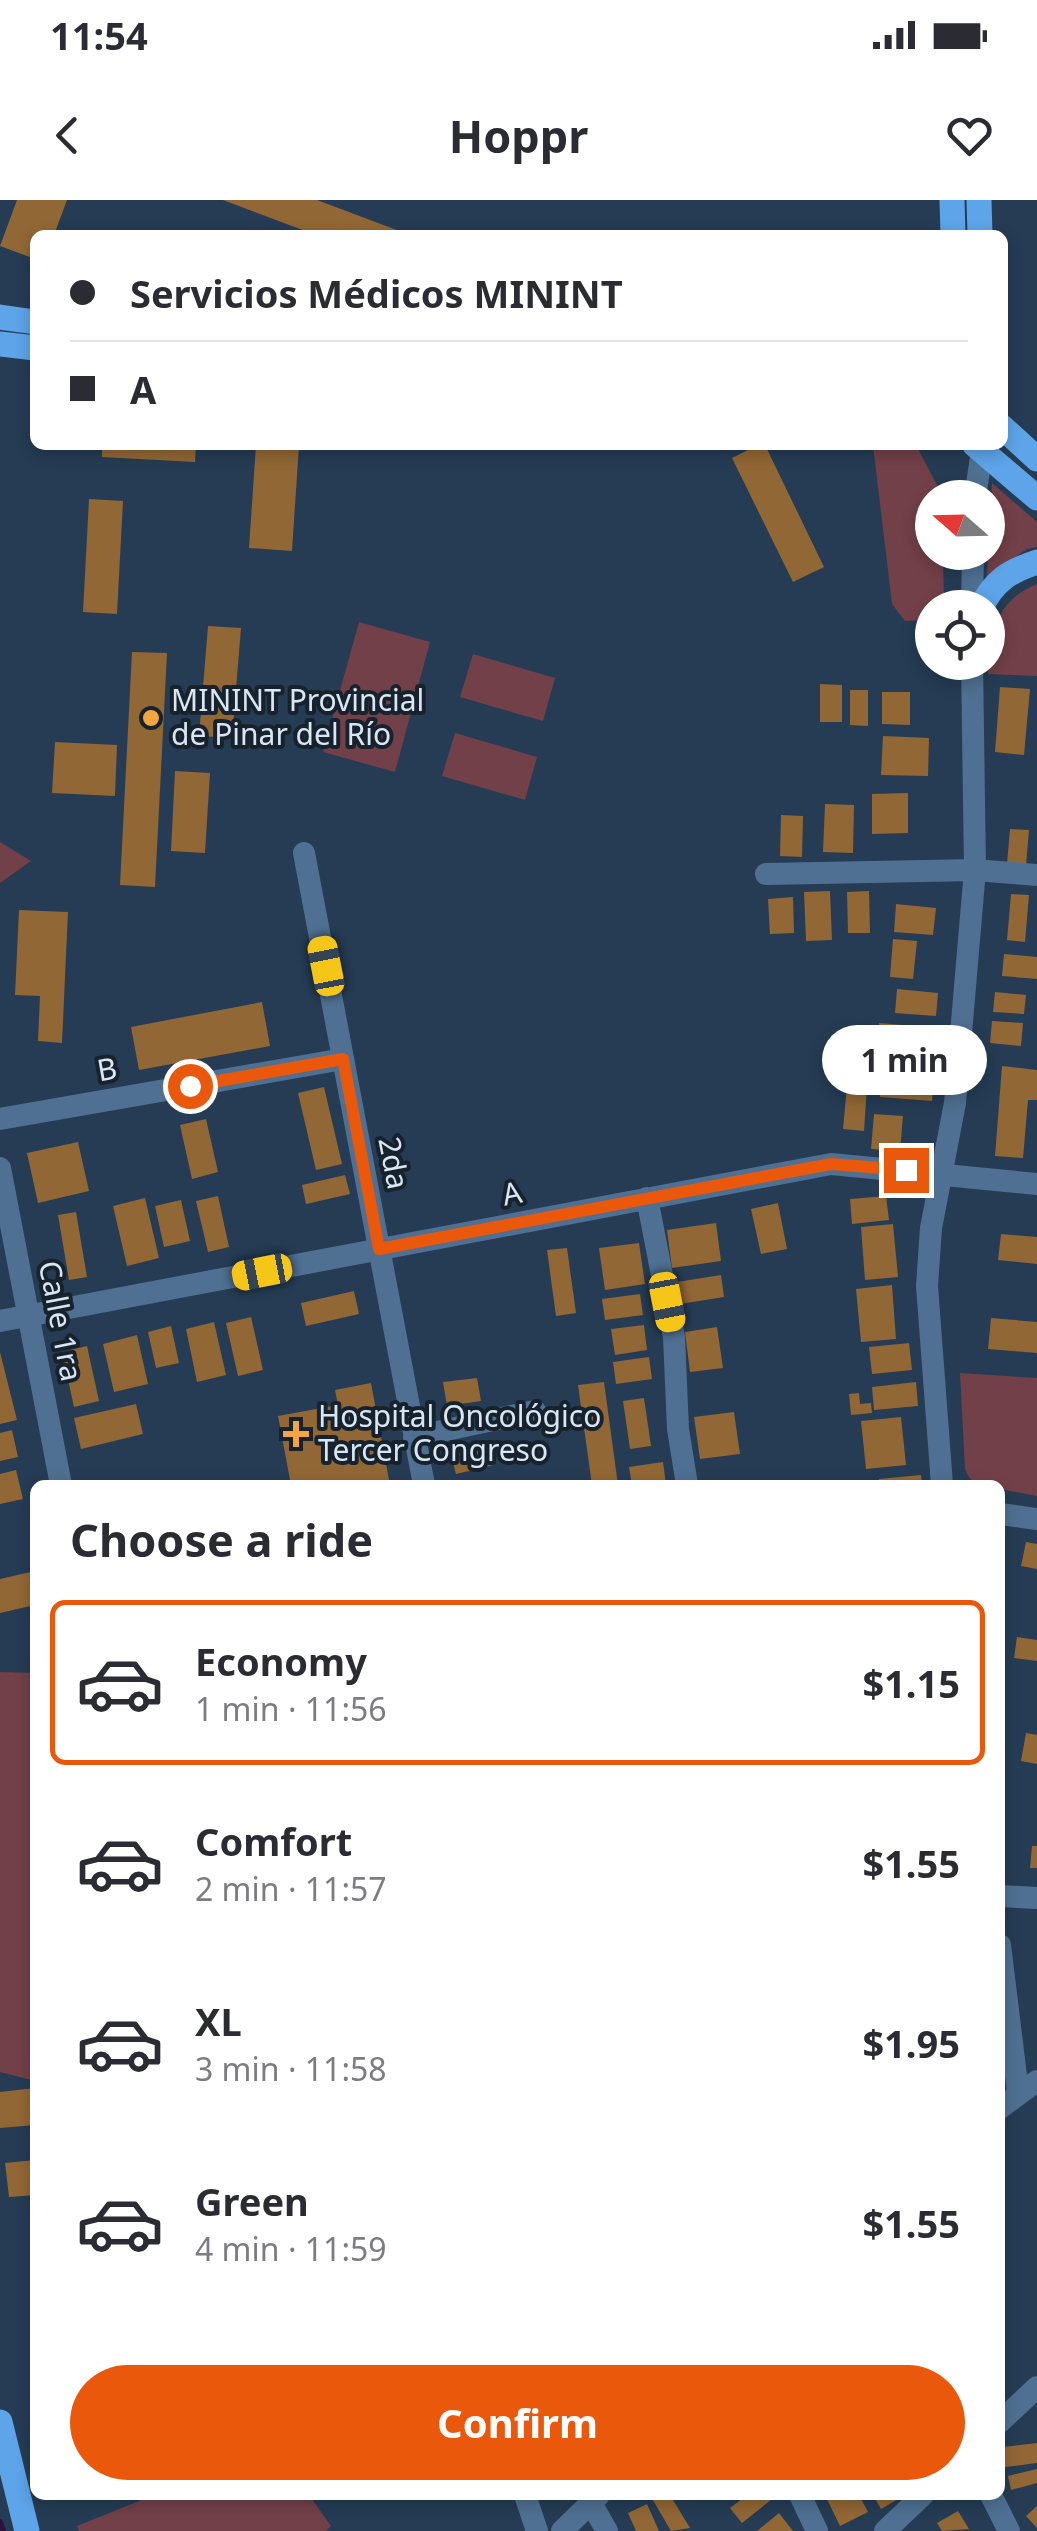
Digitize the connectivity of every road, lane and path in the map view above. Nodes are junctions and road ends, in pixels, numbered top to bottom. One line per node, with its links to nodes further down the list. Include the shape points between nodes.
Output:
1 (952, 200): 3 (main road)
2 (979, 200): 4 (main road)
3 (951, 230)
4 (980, 230)
5 (0, 318): 6 (main road)
6 (30, 321)
7 (0, 344): 8 (main road)
8 (30, 347)
9 (1008, 432): 12 (main road)
10 (976, 450): 13 (street)
11 (981, 450): 14 (main road)
12 (1037, 459)
13 (975, 480)
14 (1037, 498)
15 (1037, 562): 16 (main road, via 1008,572)
16 (991, 590)
17 (972, 680): 19 (street)
18 (304, 852): 22 (street, 2da)
19 (975, 870): 20 (street); 21 (street); 25 (street)
20 (766, 874)
21 (1037, 875)
22 (343, 1059): 23 (street, B); 28 (street, 2da)
23 (0, 1119)
24 (0, 1168): 29 (street, Calle 1ra)
25 (943, 1173): 26 (street, A); 27 (street, A, via 831,1164); 36 (street, via 926,1286)
26 (1037, 1184)
27 (647, 1198): 28 (street, A); 35 (street, via 674,1336)
28 (379, 1249): 29 (street, A); 32 (street, 2da)
29 (28, 1316): 30 (street, A); 33 (street, Calle 1ra)
30 (0, 1321)
31 (536, 1411): 32 (street)
32 (414, 1437): 34 (street, 2da)
33 (60, 1480)
34 (423, 1480)
35 (686, 1480)
36 (942, 1480)
37 (1005, 1515): 38 (street)
38 (1037, 1519)
39 (1005, 1896): 40 (street)
40 (1037, 1898)
41 (1005, 1986): 42 (street)
42 (1018, 2094)
43 (1037, 2387): 44 (street)
44 (1005, 2417)
45 (0, 2422): 52 (main road)
46 (527, 2500): 53 (street)
47 (594, 2500): 54 (street)
48 (595, 2500): 55 (street)
49 (802, 2500): 56 (street)
50 (918, 2500): 57 (street)
51 (994, 2500): 58 (street)
52 (28, 2531)
53 (537, 2531)
54 (562, 2531)
55 (607, 2531)
56 (816, 2531)
57 (885, 2531)
58 (1009, 2531)

